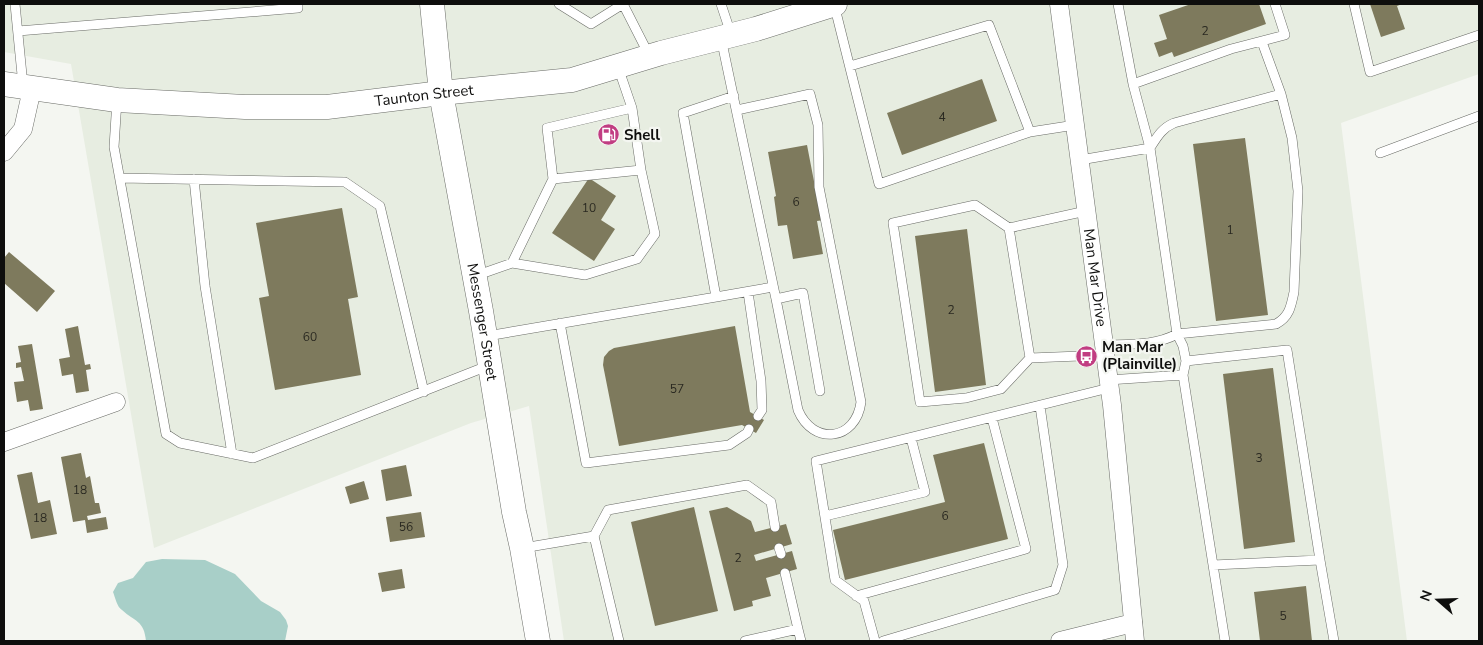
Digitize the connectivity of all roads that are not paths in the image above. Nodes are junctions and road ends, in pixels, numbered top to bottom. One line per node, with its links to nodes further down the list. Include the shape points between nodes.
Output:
1 (15, 4): 12 (lane)
2 (298, 4): 12 (lane, via 298,8)
3 (432, 4): 21 (main road, Messenger Street)
4 (559, 4): 5 (lane, via 591,24)
5 (623, 4): 16 (lane)
6 (721, 4): 14 (lane)
7 (835, 4): 14 (main road, Taunton Street); 17 (lane)
8 (1059, 4): 28 (street, Man Mar Drive)
9 (1118, 4): 19 (lane)
10 (1275, 4): 15 (lane, via 1285,35)
11 (1354, 4): 13 (lane, via 1370,72)
12 (18, 32): 20 (lane)
13 (1479, 35)
14 (726, 36): 16 (main road, Taunton Street); 23 (lane)
15 (1262, 42): 19 (lane); 22 (lane)
16 (650, 57): 18 (main road, Taunton Street)
17 (850, 66): 29 (lane, via 989,25); 29 (lane, via 879,184)
18 (618, 67): 21 (main road, Taunton Street, via 572,80); 25 (lane)
19 (1133, 84): 30 (lane)
20 (20, 87): 24 (main road, Taunton Street); 31 (street, via 23,129)
21 (441, 93): 24 (main road, Taunton Street, via 327,107 245,107); 41 (main road, Messenger Street)
22 (1281, 94): 30 (lane, via 1174,123 1165,127); 47 (lane, via 1292,138 1298,191 1294,292 1289,311 1276,324)
23 (734, 96): 26 (lane); 44 (lane, via 683,112)
24 (117, 100): 35 (lane, via 114,147)
25 (632, 108): 34 (lane); 37 (lane, via 547,128)
26 (737, 110): 42 (lane); 45 (lane, via 810,94 818,125 819,187 861,402 860,412 848,429 833,434 818,432 802,419)
27 (1479, 116): 32 (lane)
28 (1075, 124): 29 (lane); 33 (street, Man Mar Drive)
29 (1030, 132)
30 (1150, 148): 33 (lane); 47 (lane)
31 (4, 152)
32 (1380, 153)
33 (1080, 160): 38 (street, Man Mar Drive)
34 (641, 170): 37 (lane); 40 (lane, via 655,234 637,259 585,275)
35 (120, 178): 36 (lane); 64 (lane, via 166,434 180,443)
36 (194, 179): 56 (lane, via 345,182 380,206); 64 (lane, via 205,286)
37 (553, 179): 40 (lane)
38 (1086, 211): 39 (lane); 49 (street, Man Mar Drive)
39 (1009, 228): 50 (lane); 50 (lane, via 976,206 893,223 920,402 966,398 1000,389)
40 (512, 262): 41 (lane)
41 (474, 276): 48 (main road, Messenger Street)
42 (773, 287): 43 (lane); 45 (lane)
43 (748, 292): 44 (lane); 59 (lane, via 761,381 762,410)
44 (716, 297): 46 (lane)
45 (776, 299): 55 (lane, via 803,292)
46 (560, 323): 48 (lane); 61 (lane, via 586,463 729,445)
47 (1177, 334): 49 (lane, via 1166,340); 51 (lane)
48 (485, 336): 52 (main road, Messenger Street)
49 (1104, 350): 50 (lane); 54 (street, Man Mar Drive)
50 (1030, 358)
51 (1186, 362): 53 (lane); 69 (lane, via 1286,350)
52 (490, 365): 56 (lane); 68 (main road, Messenger Street)
53 (1183, 375): 54 (lane); 70 (lane)
54 (1109, 384): 58 (lane); 73 (street, Man Mar Drive)
55 (820, 391)
56 (424, 392): 64 (lane, via 253,458)
57 (116, 402): 63 (street)
58 (1040, 406): 60 (lane); 80 (lane, via 1063,565 1055,590)
59 (758, 416)
60 (992, 418): 62 (lane); 72 (lane, via 1026,549)
61 (749, 429)
62 (911, 438): 65 (lane, via 816,461); 65 (lane, via 925,492)
63 (4, 442)
64 (232, 454)
65 (825, 516): 72 (lane, via 835,580)
66 (775, 527): 67 (lane, via 771,502 747,485 608,510)
67 (594, 536): 68 (lane); 76 (lane)
68 (522, 548): 75 (main road, Messenger Street)
69 (1320, 560): 70 (lane); 84 (lane)
70 (1213, 566): 83 (lane)
71 (785, 573): 74 (lane)
72 (856, 596): 79 (lane, via 864,601)
73 (1133, 623): 81 (street); 82 (street, Man Mar Drive)
74 (798, 629): 77 (lane); 78 (lane)
75 (538, 641)
76 (619, 641)
77 (745, 641)
78 (801, 641)
79 (875, 641)
80 (883, 641)
81 (1060, 641)
82 (1136, 641)
83 (1225, 641)
84 (1334, 641)

